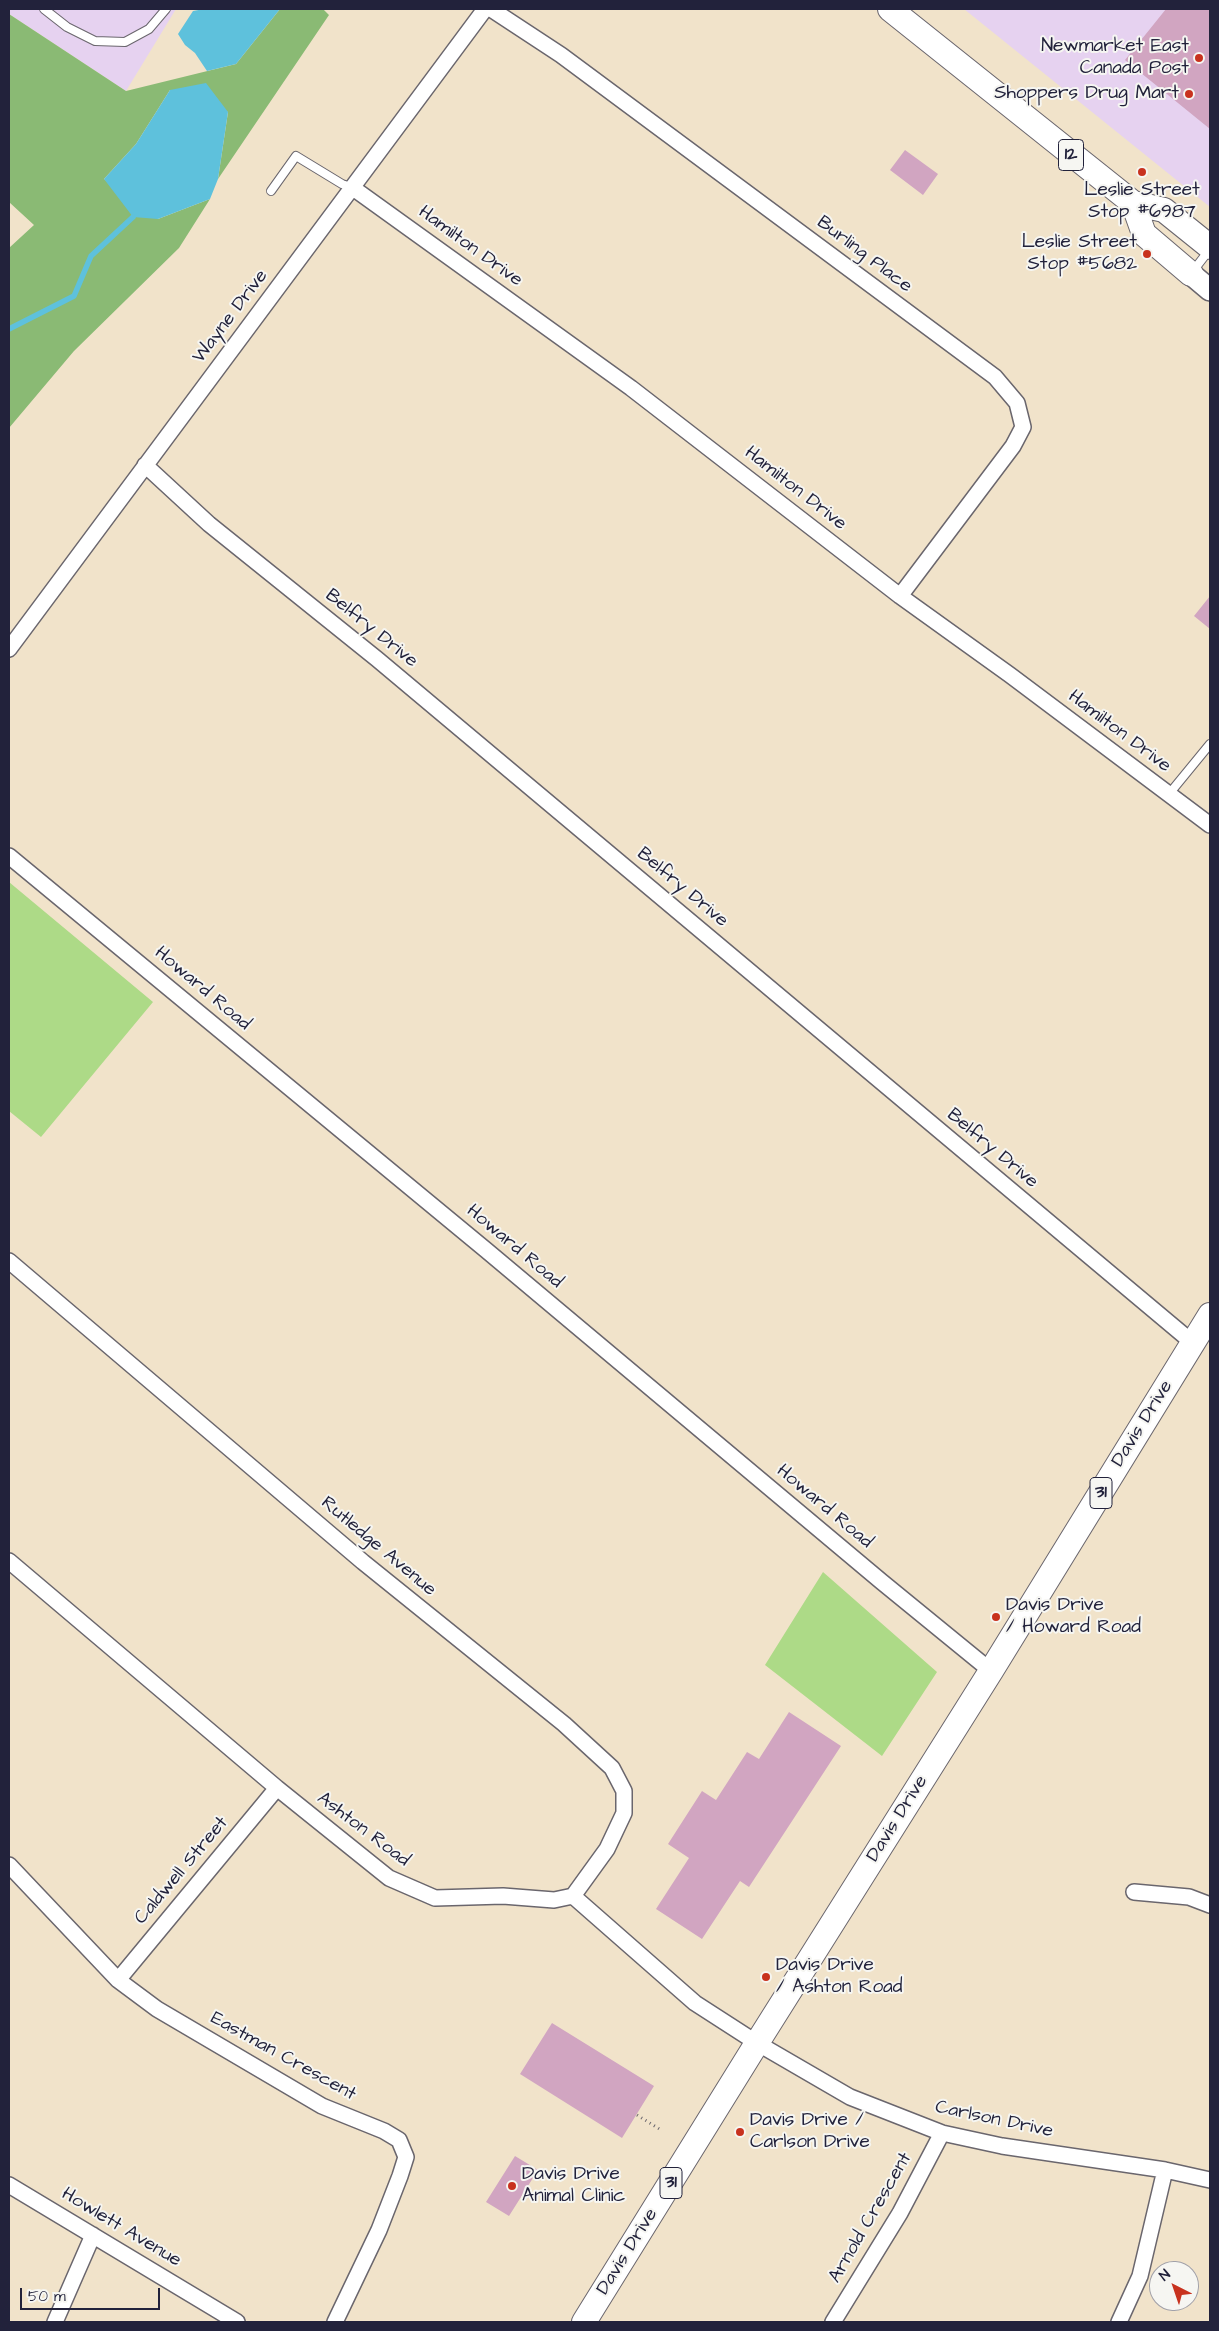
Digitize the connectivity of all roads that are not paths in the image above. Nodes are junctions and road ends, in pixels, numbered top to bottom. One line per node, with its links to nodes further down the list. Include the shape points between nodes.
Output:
1 (44, 9): 2 (lane, via 67,27 96,41 125,42 149,29)
2 (166, 9)
3 (485, 9): 6 (street, Wayne Drive)
4 (492, 9): 13 (street, Burling Place, via 561,55 995,377 1017,402 1023,427 1013,446)
5 (890, 9): 8 (main road, 12)
6 (353, 188): 7 (lane, via 296,156); 12 (street, Wayne Drive); 13 (street, Hamilton Drive, via 631,388)
7 (272, 191)
8 (1132, 203): 9 (main road, 12, via 1164,210); 10 (main road, via 1144,234)
9 (1210, 248): 10 (lane)
10 (1191, 274): 11 (main road)
11 (1210, 290)
12 (145, 465): 14 (street, Wayne Drive); 21 (street, Belfry Drive, via 209,524 377,659)
13 (900, 596): 16 (street, Hamilton Drive)
14 (9, 648)
15 (1210, 744): 16 (lane)
16 (1169, 794): 17 (street, Hamilton Drive)
17 (1210, 825)
18 (9, 856): 23 (street, Howard Road)
19 (9, 1261): 27 (street, Rutledge Avenue, via 363,1562 564,1724 612,1768 624,1791 624,1813 607,1849)
20 (1210, 1315): 21 (main road, Davis Drive / 31)
21 (1193, 1343): 23 (main road, Davis Drive / 31)
22 (9, 1561): 24 (street, Ashton Road)
23 (991, 1671): 30 (main road, Davis Drive / 31)
24 (277, 1788): 27 (street, Ashton Road, via 388,1878 434,1898 503,1896 554,1900); 29 (street, Caldwell Street)
25 (9, 1865): 29 (street, Eastman Crescent)
26 (1134, 1892): 28 (street, via 1189,1897)
27 (572, 1896): 30 (street, via 695,2003)
28 (1210, 1905)
29 (118, 1980): 38 (street, Eastman Crescent, via 157,2009 322,2106 399,2140 406,2157 400,2176 379,2230)
30 (757, 2043): 31 (street, Carlson Drive, via 850,2097); 39 (main road, Davis Drive / 31)
31 (942, 2133): 32 (street, Carlson Drive, via 1002,2146); 40 (street, Arnold Crescent, via 900,2213)
32 (1165, 2170): 33 (street, Carlson Drive); 41 (street, via 1140,2276)
33 (1210, 2180)
34 (9, 2185): 35 (street, Howlett Avenue)
35 (93, 2235): 36 (street); 37 (street, Howlett Avenue)
36 (55, 2322)
37 (237, 2322)
38 (335, 2322)
39 (584, 2322)
40 (833, 2322)
41 (1119, 2322)

